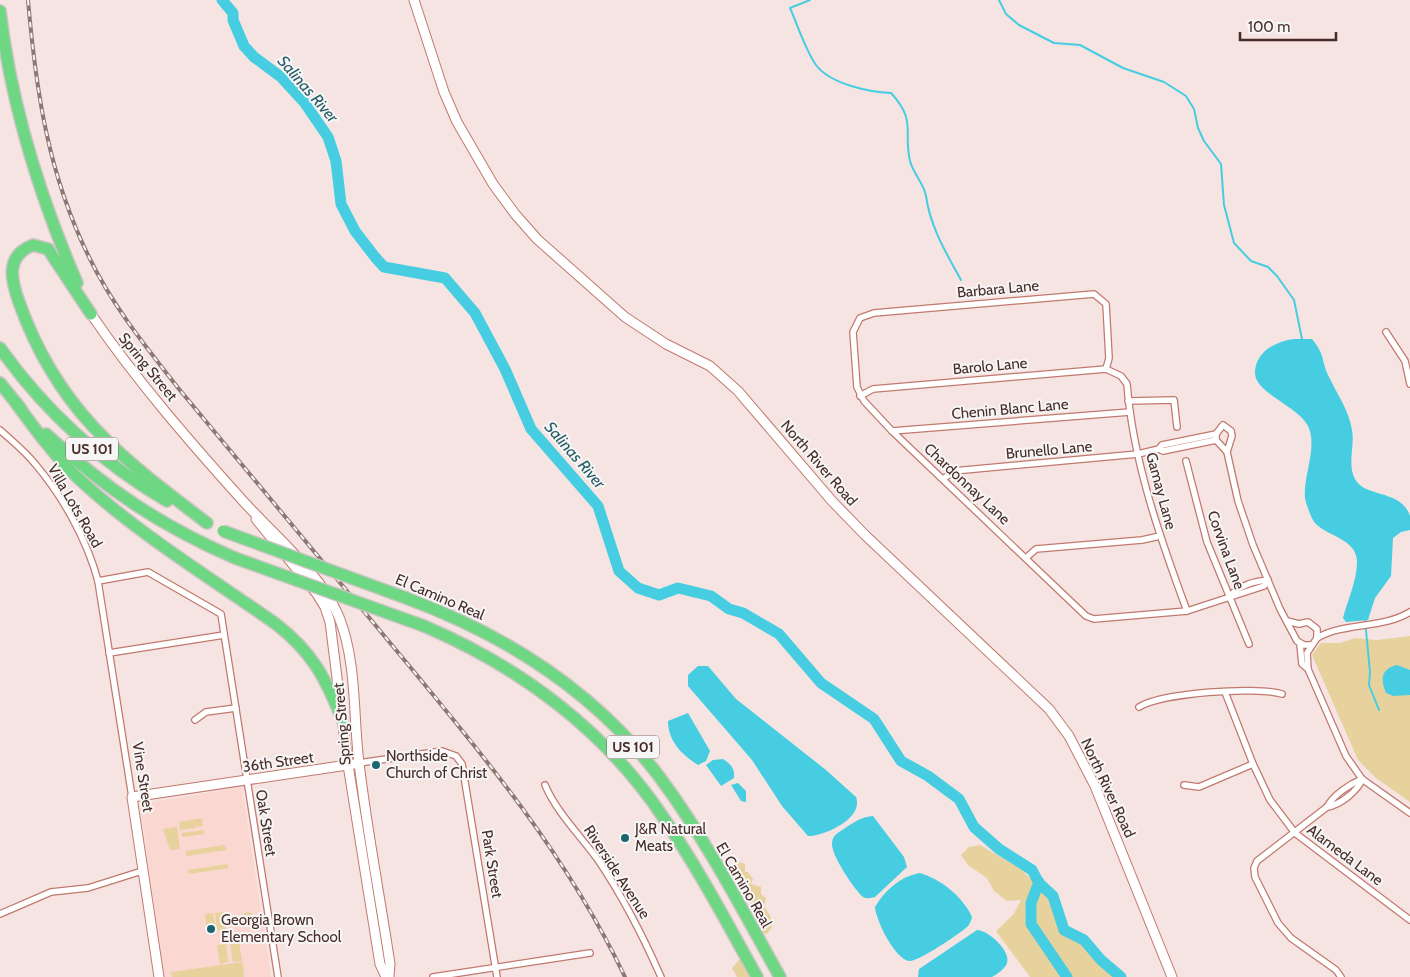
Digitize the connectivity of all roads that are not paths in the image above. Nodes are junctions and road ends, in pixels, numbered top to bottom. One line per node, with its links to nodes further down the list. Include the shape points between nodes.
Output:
1 (414, 0): 73 (main road, North River Road, via 457,122 493,184 532,233 626,317 666,344 710,366 738,391 865,535 1049,709 1069,736 1095,786)
2 (0, 12): 3 (highway, via 8,68 28,147 65,254)
3 (91, 314): 22 (main road, Spring Street, via 116,350); 23 (highway, via 48,249 32,245 16,256 11,277 23,316 49,368 75,407 121,456)
4 (1386, 332): 9 (street, via 1405,361)
5 (0, 348): 23 (highway, El Camino Real / US 101, via 49,408 107,462 143,487)
6 (1106, 369): 7 (street, Barolo Lane); 10 (street, Barolo Lane, via 874,389); 10 (street, Barbara Lane, via 1109,358 1106,304 1088,294 865,314 853,332)
7 (1121, 376): 11 (street, Gamay Lane, via 1126,384)
8 (0, 383): 12 (highway, US 101)
9 (1410, 384)
10 (860, 396): 16 (street, Chardonnay Lane)
11 (1128, 401): 13 (street, Gamay Lane); 14 (street, via 1174,400)
12 (16, 404): 47 (highway, via 52,451 104,501 302,645 323,675); 71 (highway, US 101, bridge, via 101,483 149,515 235,558 424,626 498,662 567,710 610,750 663,816)
13 (1130, 412): 16 (street, Chenin Blanc Lane); 19 (street, Gamay Lane)
14 (1177, 427)
15 (0, 430): 27 (street, Villa Lots Road, via 35,464 50,484 89,550)
16 (892, 431): 21 (street, Chardonnay Lane)
17 (1216, 437): 18 (street); 18 (street, Brunello Lane, via 1223,425 1230,430 1232,436); 19 (street, Brunello Lane, via 1162,446)
18 (1227, 452): 26 (street, via 1238,501)
19 (1138, 454): 21 (street, Brunello Lane, via 954,471); 24 (street, Gamay Lane)
20 (1186, 461): 28 (street, Corvina Lane, via 1207,542)
21 (943, 479): 25 (street, Chardonnay Lane)
22 (245, 503): 47 (main road, Spring Street, via 325,607 333,638); 50 (main road, Spring Street, via 309,572 338,616 349,657)
23 (207, 523): 72 (highway, El Camino Real / US 101, bridge, via 447,614 501,640 545,667 624,737 661,779 691,823)
24 (1160, 536): 25 (street, via 1036,549); 29 (street, Gamay Lane)
25 (1026, 558): 29 (street, Chardonnay Lane, via 1091,618)
26 (1268, 580): 28 (street, via 1234,591); 31 (street)
27 (98, 581): 36 (street, Oak Street, via 148,572 221,614); 41 (street, Vine Street)
28 (1229, 597): 29 (street); 38 (street, Corvina Lane)
29 (1187, 611)
30 (1410, 612): 34 (street, via 1384,623)
31 (1287, 620): 32 (street); 35 (street)
32 (1298, 624): 33 (street, via 1308,622); 35 (street)
33 (1314, 625): 34 (street); 37 (street, via 1319,633)
34 (1338, 630): 37 (street)
35 (1294, 633): 39 (street)
36 (224, 635): 41 (street); 46 (street, Oak Street)
37 (1317, 638): 40 (street)
38 (1249, 644)
39 (1300, 644): 40 (street); 42 (street, via 1301,659)
40 (1311, 645): 42 (street, via 1307,653)
41 (109, 653): 57 (street, Vine Street)
42 (1308, 669): 53 (street, via 1346,756)
43 (1224, 692): 44 (street, via 1257,690); 45 (street, via 1152,700); 51 (street, Alameda Lane)
44 (1282, 694)
45 (1139, 707)
46 (236, 708): 48 (street, via 206,712); 54 (street, Oak Street)
47 (342, 718): 52 (main road, Spring Street)
48 (195, 720)
49 (456, 756): 50 (street, 36th Street, via 442,751); 64 (street, Park Street, via 465,773)
50 (359, 763): 52 (main road, 36th Street); 67 (main road, Spring Street, via 390,964)
51 (1253, 764): 56 (street, via 1199,787); 59 (street, Alameda Lane, via 1270,800)
52 (348, 765): 54 (main road, 36th Street); 67 (main road, Spring Street, via 380,964)
53 (1362, 779): 58 (street); 59 (street, via 1360,786)
54 (246, 780): 57 (main road, 36th Street); 66 (street, Oak Street)
55 (545, 785): 70 (street, Riverside Avenue, via 552,801 611,878)
56 (1184, 786)
57 (132, 797): 60 (main road, Vine Street)
58 (1410, 813)
59 (1295, 833): 62 (street, Alameda Lane); 74 (street, via 1257,861 1255,877 1278,923 1291,938)
60 (142, 871): 61 (street, via 88,888 51,892); 65 (main road, Vine Street)
61 (0, 914)
62 (1410, 920)
63 (590, 953): 64 (street)
64 (495, 967): 68 (street); 69 (street, Park Street)
65 (159, 977)
66 (278, 977)
67 (387, 977)
68 (433, 977)
69 (497, 977)
70 (661, 977)
71 (757, 977)
72 (780, 977)
73 (1172, 977)
74 (1341, 977)

